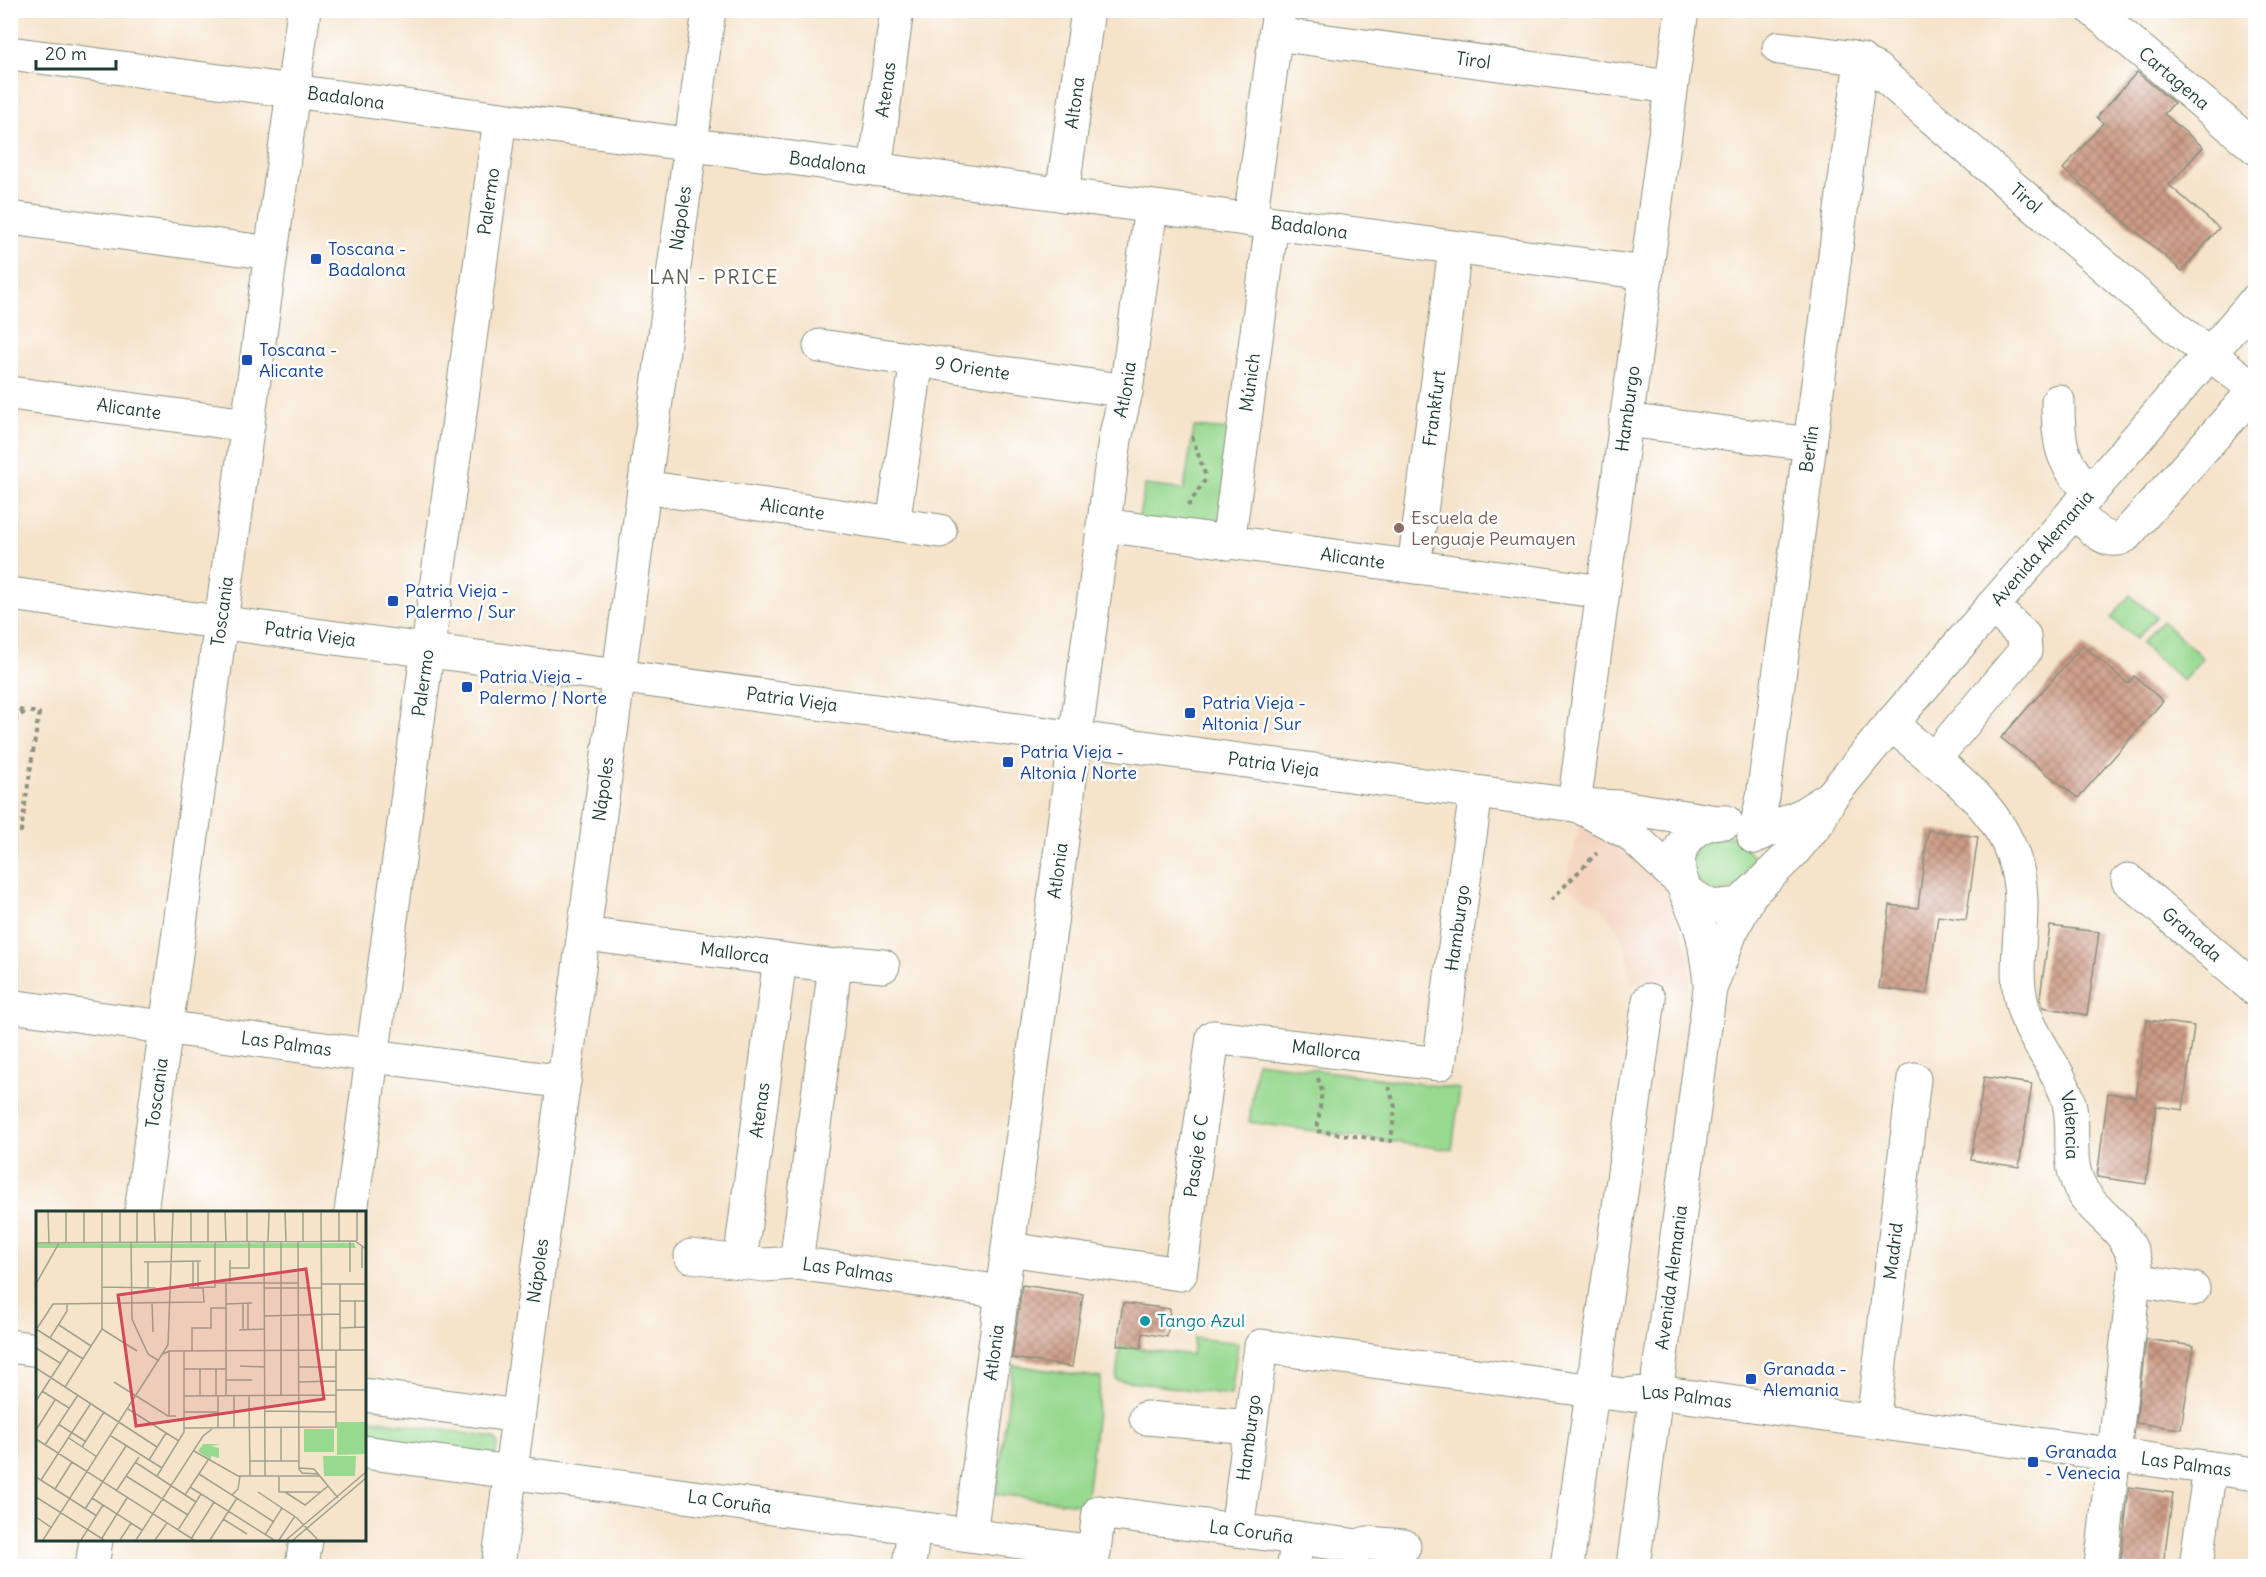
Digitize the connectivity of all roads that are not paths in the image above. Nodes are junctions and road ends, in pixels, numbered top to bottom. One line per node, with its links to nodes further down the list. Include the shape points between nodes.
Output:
1 (304, 10): 12 (street, Toscania)
2 (709, 10): 14 (street, Nápoles)
3 (897, 10): 16 (street, Atenas)
4 (1088, 10): 17 (street, Altona)
5 (1682, 10): 11 (street, Hamburgo)
6 (2093, 10): 15 (street, Cartagena)
7 (1277, 22): 11 (street, Tirol); 20 (street, Múnich)
8 (1779, 48): 10 (street, Tirol)
9 (10, 53): 12 (street, Badalona)
10 (1860, 60): 26 (street, Tirol, via 1876,69); 34 (street, Berlín)
11 (1671, 87): 23 (street, Hamburgo)
12 (293, 91): 13 (street, Badalona); 22 (street, Toscania)
13 (500, 119): 14 (street, Badalona); 46 (street, Palermo)
14 (691, 144): 16 (street, Badalona); 35 (street, Nápoles)
15 (2256, 148)
16 (875, 170): 17 (street, Badalona)
17 (1062, 195): 18 (street, Badalona)
18 (1151, 207): 20 (street, Badalona); 29 (street, Atlonia)
19 (10, 218): 22 (street)
20 (1261, 221): 21 (street, Badalona); 40 (street, Múnich)
21 (1455, 248): 23 (street, Badalona); 41 (street, Frankfurt)
22 (271, 253): 33 (street, Toscania)
23 (1646, 273): 32 (street, Hamburgo)
24 (2256, 300): 26 (street, Avenida Alemania)
25 (820, 346): 27 (street, 9 Oriente)
26 (2209, 353): 28 (street, Tirol); 36 (street, Avenida Alemania)
27 (917, 360): 29 (street, 9 Oriente); 37 (street)
28 (2255, 390): 36 (street, via 2125,536 2115,540 2104,537)
29 (1126, 391): 38 (street, Atlonia)
30 (10, 393): 33 (street, Alicante)
31 (2058, 401): 36 (street, via 2064,459 2076,478)
32 (1626, 420): 34 (street); 42 (street, Hamburgo)
33 (248, 425): 45 (street, Toscania)
34 (1810, 444): 55 (street, Berlín, via 1763,797)
35 (644, 487): 37 (street, Alicante); 47 (street, Nápoles)
36 (2082, 501): 44 (street, Avenida Alemania)
37 (893, 524): 39 (street, Alicante)
38 (1103, 525): 40 (street, Alicante); 49 (street, Atlonia)
39 (940, 531)
40 (1228, 543): 41 (street, Alicante)
41 (1414, 567): 42 (street, Alicante)
42 (1603, 592): 53 (street, Hamburgo)
43 (10, 594): 45 (street, Patria Vieja)
44 (1992, 606): 48 (street, Avenida Alemania); 50 (street, via 2024,636 2025,651)
45 (222, 622): 46 (street, Patria Vieja); 67 (street, Toscania)
46 (428, 650): 47 (street, Patria Vieja); 69 (street, Palermo)
47 (619, 676): 49 (street, Patria Vieja); 59 (street, Nápoles)
48 (1891, 724): 50 (street, Valencia); 52 (street, Avenida Alemania)
49 (1077, 738): 51 (street, Patria Vieja); 75 (street, Atlonia)
50 (1933, 760): 79 (street, Valencia, via 1991,812 2007,840 2020,887 2021,1001 2068,1099 2076,1179 2088,1200 2127,1239 2136,1264)
51 (1476, 792): 53 (street, Patria Vieja); 70 (street, Hamburgo)
52 (1830, 798): 55 (street, Avenida Alemania); 58 (street, Avenida Alemania, via 1811,832)
53 (1574, 805): 54 (street, Patria Vieja, via 1622,807); 57 (street, Patria Vieja, via 1630,834)
54 (1717, 822): 55 (street, via 1733,824); 57 (street, Avenida Alemania, via 1694,831 1683,844 1678,859)
55 (1754, 837): 58 (street, Avenida Alemania, via 1764,860)
56 (2128, 880): 64 (street, Granada)
57 (1685, 887): 58 (street, Avenida Alemania, via 1703,904 1721,908 1731,907); 63 (street, Avenida Alemania, via 1702,933)
58 (1754, 891): 63 (street, Avenida Alemania, via 1730,934)
59 (584, 934): 60 (street, Mallorca); 72 (street, Nápoles)
60 (780, 959): 61 (street, Mallorca); 77 (street, Atenas)
61 (835, 966): 62 (street, Mallorca); 78 (street)
62 (884, 966)
63 (1710, 988): 86 (street, Avenida Alemania)
64 (2256, 990)
65 (1648, 1000): 85 (street)
66 (10, 1006): 67 (street, Las Palmas)
67 (166, 1028): 69 (street, Las Palmas); 73 (street, Toscania)
68 (1213, 1036): 70 (street, Mallorca); 75 (street, Pasaje 6 C, via 1180,1274)
69 (372, 1056): 72 (street, Las Palmas); 74 (street, Palermo)
70 (1439, 1064)
71 (1914, 1079): 90 (street, Madrid)
72 (564, 1082): 88 (street, Nápoles)
73 (141, 1211)
74 (351, 1211)
75 (1009, 1249): 81 (street, Atlonia)
76 (692, 1256): 77 (street, Las Palmas)
77 (740, 1262): 78 (street, Las Palmas)
78 (796, 1263): 81 (street, Las Palmas)
79 (2135, 1280): 80 (street); 93 (street, Valencia, via 2115,1423)
80 (2193, 1289)
81 (1003, 1292): 99 (street, Atlonia)
82 (10, 1346): 84 (street)
83 (1261, 1346): 85 (street, Las Palmas); 91 (street, Hamburgo)
84 (36, 1350)
85 (1593, 1391): 86 (street, Las Palmas, via 1624,1395); 110 (street)
86 (1657, 1392): 90 (street, Las Palmas); 111 (street, Avenida Alemania)
87 (366, 1395): 88 (street)
88 (518, 1416): 95 (street, Nápoles)
89 (1146, 1418): 91 (street)
90 (1873, 1422): 93 (street, Las Palmas)
91 (1250, 1428): 98 (street, Hamburgo)
92 (366, 1452): 95 (street, La Coruña)
93 (2115, 1455): 94 (street, Las Palmas); 112 (street, Valencia)
94 (2210, 1468): 96 (street, Las Palmas); 113 (street)
95 (511, 1472): 97 (street, La Coruña); 108 (street, Nápoles)
96 (2256, 1474)
97 (914, 1527): 99 (street, La Coruña); 109 (street)
98 (1237, 1530): 103 (street, La Coruña); 105 (street, La Coruña, via 1099,1512)
99 (970, 1535): 105 (street, La Coruña)
100 (96, 1541): 106 (street)
101 (306, 1541): 107 (street)
102 (1404, 1546): 104 (street, La Coruña, via 1368,1543)
103 (1295, 1552): 104 (street, La Coruña)
104 (1357, 1556)
105 (1093, 1559)
106 (92, 1566)
107 (302, 1566)
108 (498, 1566)
109 (909, 1566)
110 (1567, 1566)
111 (1633, 1566)
112 (2101, 1566)
113 (2196, 1566)

